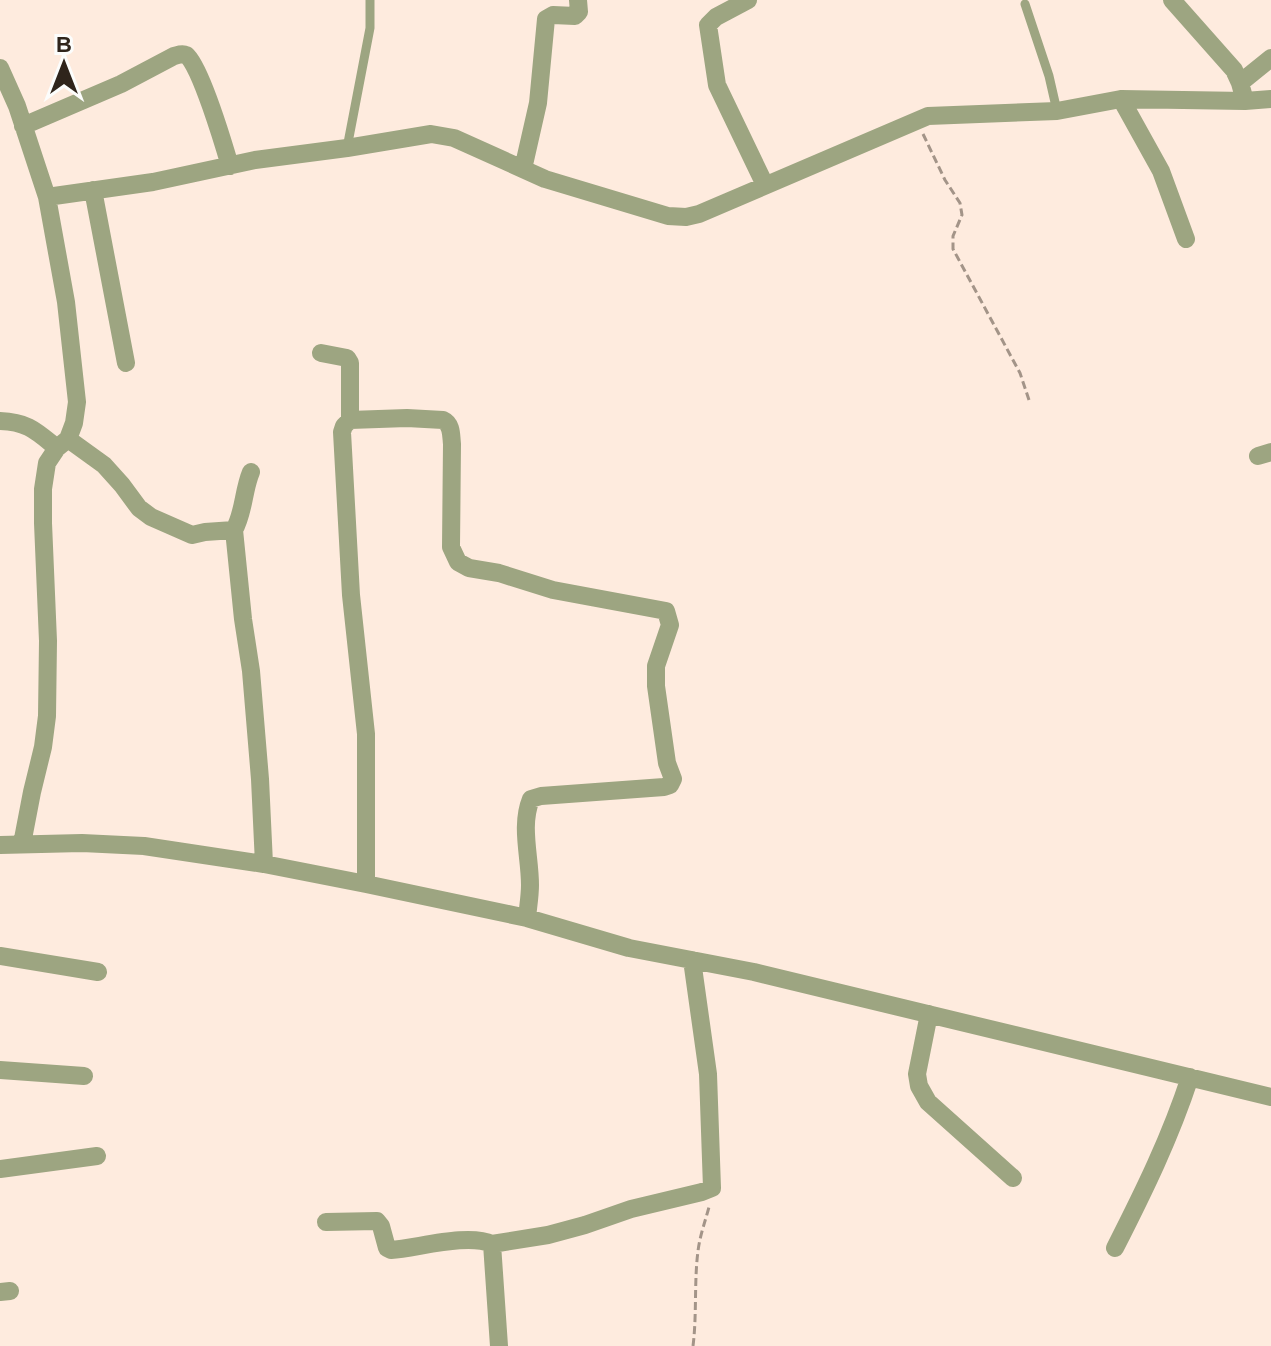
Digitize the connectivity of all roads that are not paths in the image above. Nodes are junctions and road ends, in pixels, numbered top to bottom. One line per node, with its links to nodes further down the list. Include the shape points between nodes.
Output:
1 (370, 0): 13 (lane, via 370,28)
2 (578, 0): 15 (street, via 575,16 546,19 538,103)
3 (748, 0): 16 (street, via 716,17 708,34 717,85)
4 (1172, 0): 8 (street, via 1234,70)
5 (1025, 4): 11 (lane)
6 (1271, 58): 8 (street)
7 (0, 68): 12 (street)
8 (1243, 92): 9 (street); 10 (street)
9 (1121, 99): 11 (street); 19 (street, via 1161,171)
10 (1271, 99)
11 (1057, 111): 16 (street, via 928,116)
12 (23, 126): 14 (street, via 184,54 204,85); 18 (street)
13 (347, 148): 14 (street); 15 (street, via 442,135)
14 (230, 166): 17 (street)
15 (523, 169): 16 (street, via 677,217 699,214)
16 (765, 185)
17 (93, 190): 18 (street); 21 (street)
18 (47, 197): 24 (street, via 77,402 74,423)
19 (1186, 239)
20 (321, 353): 22 (street, via 350,363)
21 (126, 363)
22 (350, 420): 30 (street, via 342,440 366,734); 31 (street, via 447,422 452,444 451,547 458,562 553,590 666,611 669,616 656,686 673,779 664,787 531,799)
23 (0, 421): 24 (street, via 18,422)
24 (62, 444): 26 (street, via 104,465 151,517 188,533); 27 (street, via 47,463 43,489 47,716)
25 (251, 472): 26 (street)
26 (234, 530): 29 (street)
27 (22, 844): 28 (street); 29 (street, via 144,846)
28 (0, 845)
29 (264, 864): 30 (street)
30 (366, 884): 31 (street)
31 (527, 918): 33 (street)
32 (0, 956): 34 (street)
33 (692, 960): 35 (street); 44 (street, via 708,1074 712,1188 548,1235)
34 (98, 972)
35 (929, 1014): 38 (street); 42 (street, via 919,1086 928,1102)
36 (0, 1070): 37 (street)
37 (84, 1076)
38 (1190, 1077): 39 (street); 45 (street, via 1162,1155)
39 (1271, 1097)
40 (97, 1156): 41 (street)
41 (0, 1169)
42 (1013, 1178)
43 (326, 1222): 44 (street, via 377,1221 391,1250 454,1241)
44 (492, 1244): 46 (street)
45 (1115, 1248)
46 (499, 1346)

